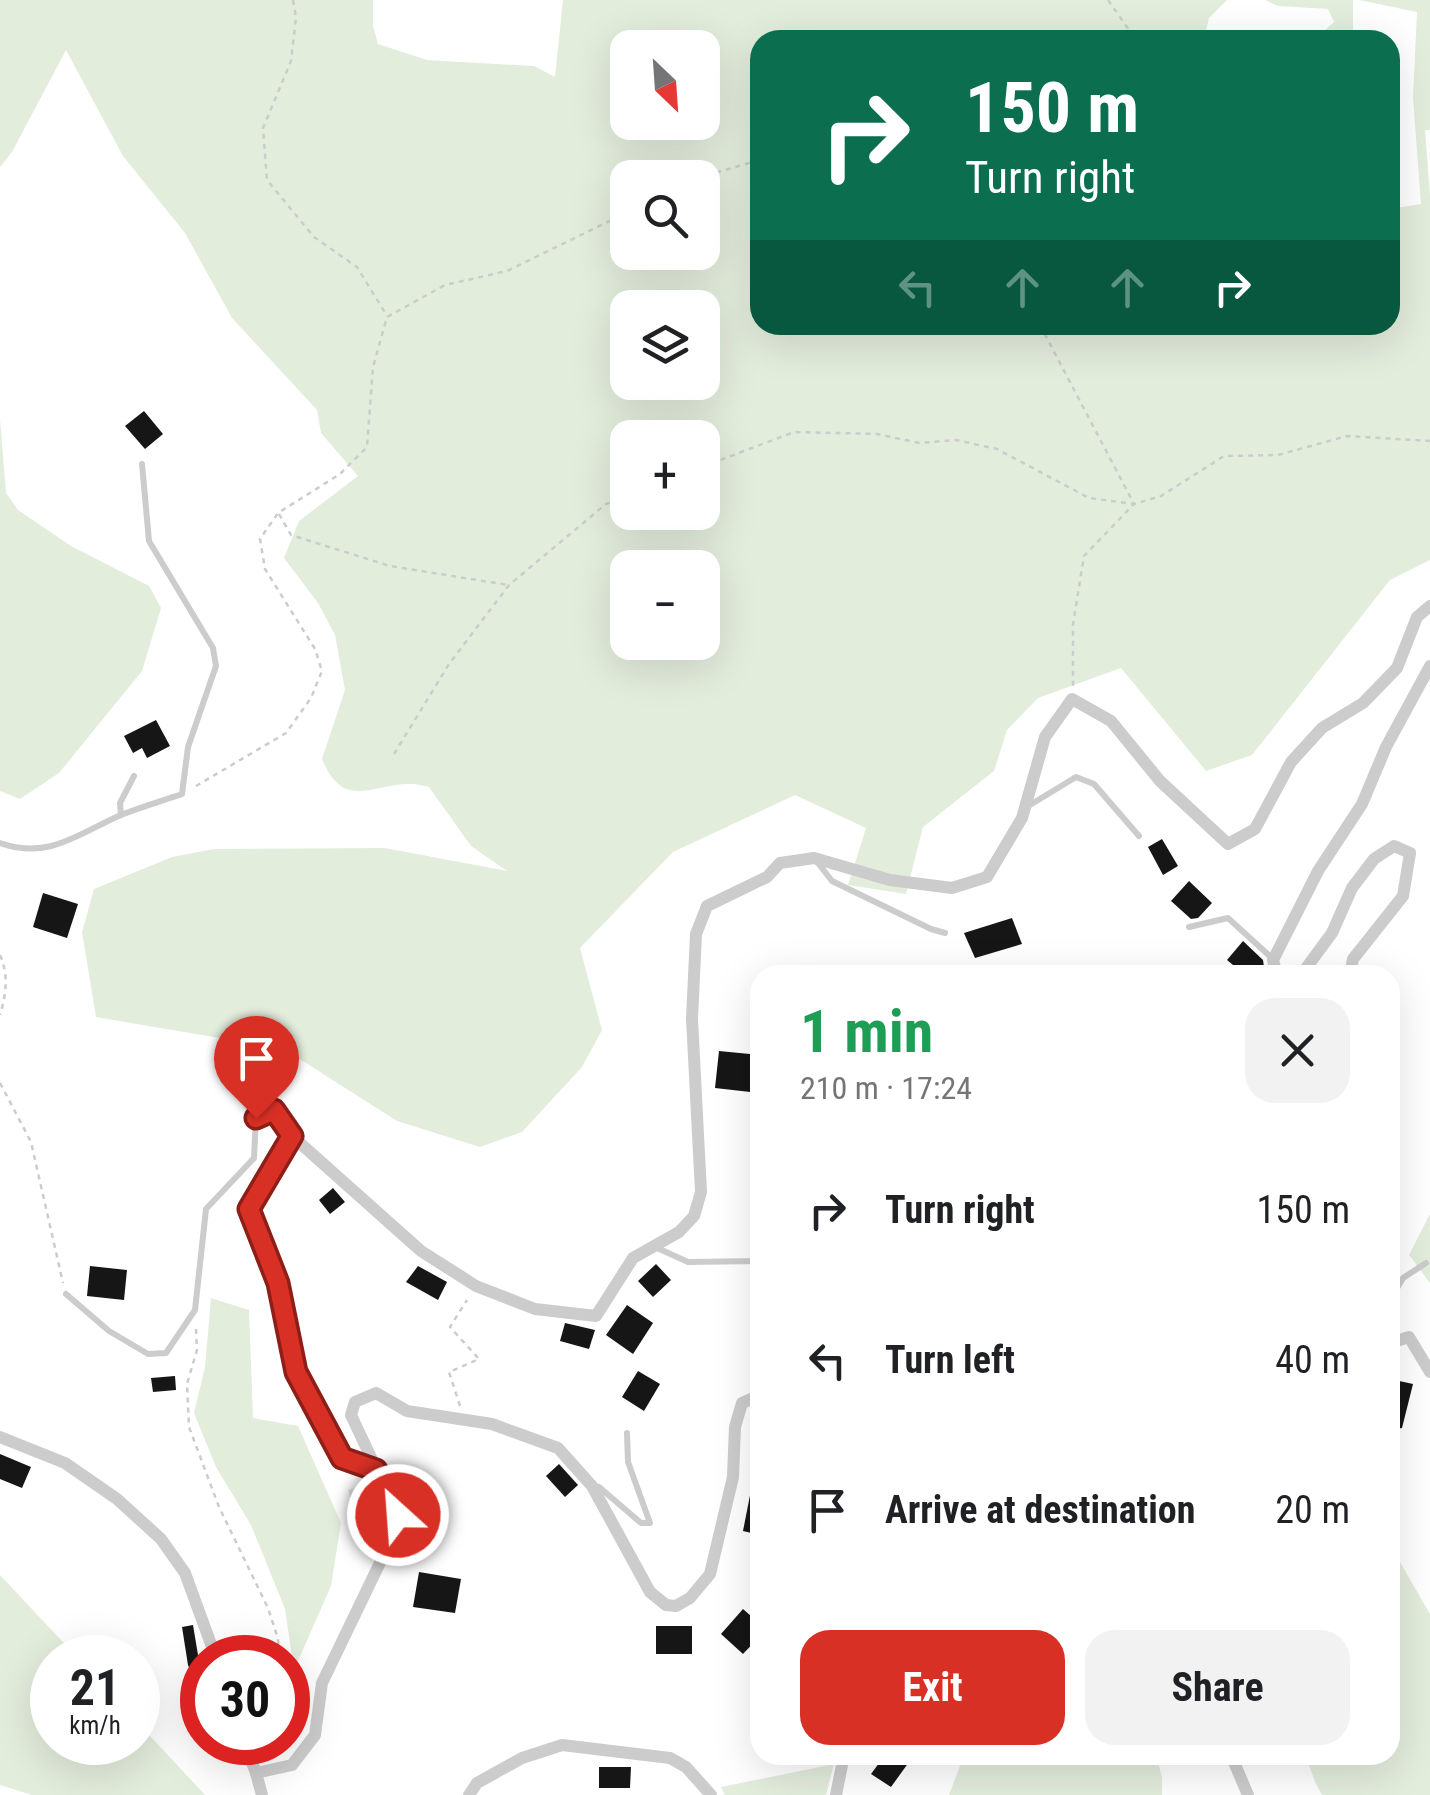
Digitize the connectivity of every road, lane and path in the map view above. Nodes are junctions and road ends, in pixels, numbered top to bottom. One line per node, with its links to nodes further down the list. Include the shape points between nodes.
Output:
1 (293, 0): 7 (path, via 291,61 263,128 267,180 314,237 357,267)
2 (1108, 0): 3 (path)
3 (1129, 30)
4 (750, 163): 5 (path)
5 (720, 171)
6 (610, 221): 7 (path, via 508,271 445,284)
7 (388, 317): 14 (path, via 374,367 366,447 340,474)
8 (1045, 335): 13 (path)
9 (1430, 440): 13 (path, via 1348,436 1278,455 1224,456 1161,496)
10 (720, 460): 13 (path, via 794,432 956,440 997,450 1089,498)
11 (142, 464): 21 (lane, via 149,541 216,666 188,747)
12 (610, 503): 15 (path)
13 (1134, 504): 18 (path, via 1084,556 1073,624)
14 (278, 513): 15 (path, via 291,534 390,566); 21 (path, via 260,539 266,569 322,672 286,732)
15 (509, 585): 19 (path, via 449,664)
16 (1430, 606): 18 (street, via 1417,617 1397,668 1363,703 1322,728 1291,762 1255,830 1228,844 1160,781 1111,721)
17 (1430, 666): 30 (street)
18 (1072, 699): 22 (street, via 1045,737)
19 (394, 754)
20 (134, 776): 23 (lane, via 120,803)
21 (182, 794): 23 (lane)
22 (1024, 809): 24 (lane, via 1076,777 1094,784); 26 (street, via 987,877 952,888 890,880)
23 (122, 815): 25 (lane, via 63,844 27,850)
24 (1139, 836)
25 (0, 843)
26 (814, 858): 28 (lane, via 832,881); 37 (street, via 780,863 767,877 707,906 696,934 692,1019 701,1192 694,1216)
27 (1189, 927): 30 (lane, via 1228,918)
28 (944, 933)
29 (0, 955): 34 (path, via 7,989)
30 (1274, 960): 31 (street)
31 (1275, 965)
32 (1308, 965): 33 (street, via 1352,888 1374,858 1394,846 1410,854 1403,896)
33 (1352, 965)
34 (0, 1016)
35 (0, 1082): 42 (path, via 31,1142)
36 (292, 1136): 41 (street, via 421,1251); 43 (lane, via 274,1110 256,1118 254,1158 206,1209); 50 (street, via 249,1209 278,1283 296,1372 342,1458)
37 (654, 1246): 38 (lane, via 688,1262); 41 (street, via 633,1258 596,1316 535,1309)
38 (750, 1262)
39 (1426, 1263): 40 (lane)
40 (1400, 1283)
41 (476, 1286): 47 (path, via 450,1327 479,1359 450,1372)
42 (66, 1294): 43 (lane, via 148,1354 166,1353)
43 (194, 1310): 53 (path, via 189,1427)
44 (1400, 1338): 45 (street, via 1409,1337)
45 (1430, 1372)
46 (750, 1399): 51 (street, via 742,1403 735,1426 733,1477 710,1574 676,1606 650,1592)
47 (465, 1422): 50 (street, via 407,1411 376,1392 355,1402 350,1415); 51 (street, via 492,1424 558,1448)
48 (627, 1433): 51 (lane, via 628,1462 650,1523)
49 (0, 1437): 52 (street, via 65,1462 161,1539 185,1573)
50 (376, 1470): 57 (street, via 398,1515 322,1683 315,1734 292,1765)
51 (592, 1486)
52 (208, 1635)
53 (277, 1635)
54 (253, 1765): 57 (street)
55 (842, 1765): 61 (street)
56 (1235, 1765): 62 (street)
57 (256, 1774): 58 (street)
58 (262, 1795)
59 (469, 1795): 60 (street, via 522,1758 562,1745 670,1758)
60 (711, 1795)
61 (836, 1795)
62 (1248, 1795)

